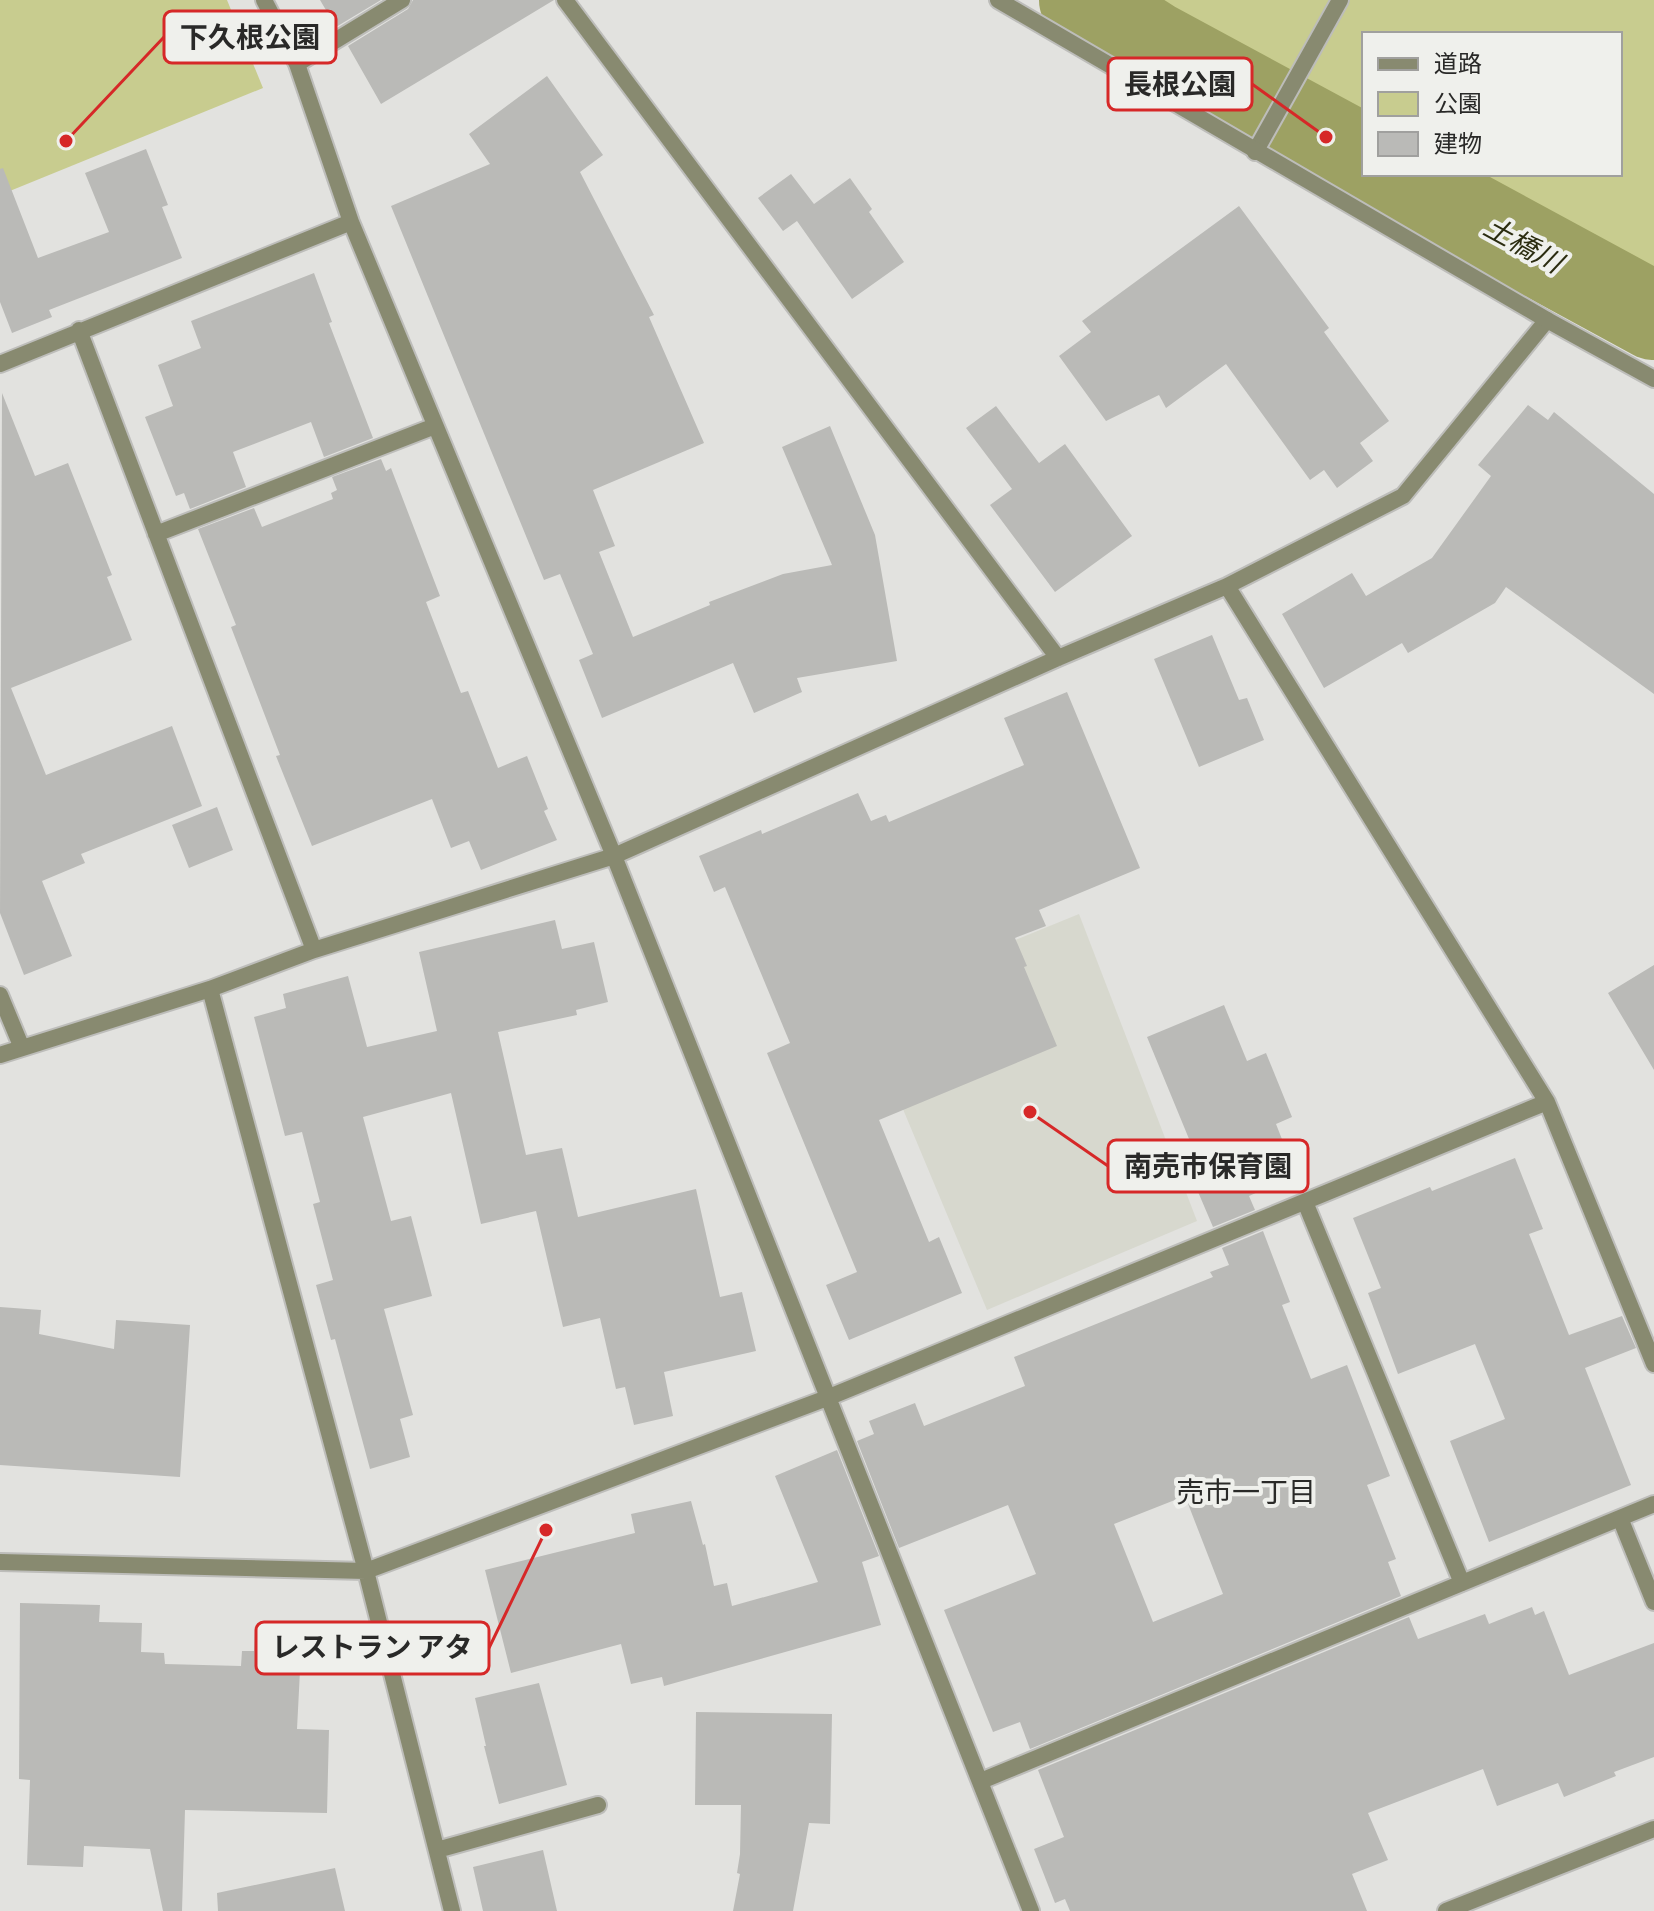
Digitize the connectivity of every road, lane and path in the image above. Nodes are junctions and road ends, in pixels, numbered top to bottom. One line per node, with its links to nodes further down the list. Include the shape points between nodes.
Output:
1 (264, 0): 6 (street)
2 (402, 0): 6 (street)
3 (565, 0): 16 (street)
4 (998, 0): 7 (street)
5 (1340, 0): 7 (street)
6 (297, 64): 8 (street)
7 (1255, 152): 9 (street)
8 (351, 222): 10 (street); 13 (street)
9 (1547, 320): 12 (street); 15 (street, via 1403,496)
10 (79, 330): 11 (street); 14 (street)
11 (0, 364)
12 (1654, 379)
13 (435, 426): 14 (street); 17 (street)
14 (156, 534): 18 (street)
15 (1227, 586): 16 (street); 23 (street)
16 (1058, 658): 17 (street)
17 (614, 856): 18 (street); 26 (street)
18 (314, 950): 19 (street)
19 (210, 989): 21 (street); 30 (street)
20 (0, 995): 21 (street)
21 (22, 1048): 22 (street)
22 (0, 1055)
23 (1547, 1102): 24 (street); 25 (street)
24 (1305, 1202): 26 (street); 31 (street)
25 (1654, 1364)
26 (827, 1398): 30 (street); 33 (street)
27 (1654, 1504): 28 (street)
28 (1620, 1518): 31 (street); 32 (street)
29 (0, 1562): 30 (street)
30 (366, 1571): 36 (street)
31 (1462, 1583): 33 (street)
32 (1654, 1602)
33 (981, 1781): 39 (street)
34 (598, 1805): 36 (street)
35 (1654, 1829): 37 (street)
36 (437, 1850): 38 (street)
37 (1470, 1906): 40 (street)
38 (452, 1911)
39 (1031, 1911)
40 (1446, 1911)

